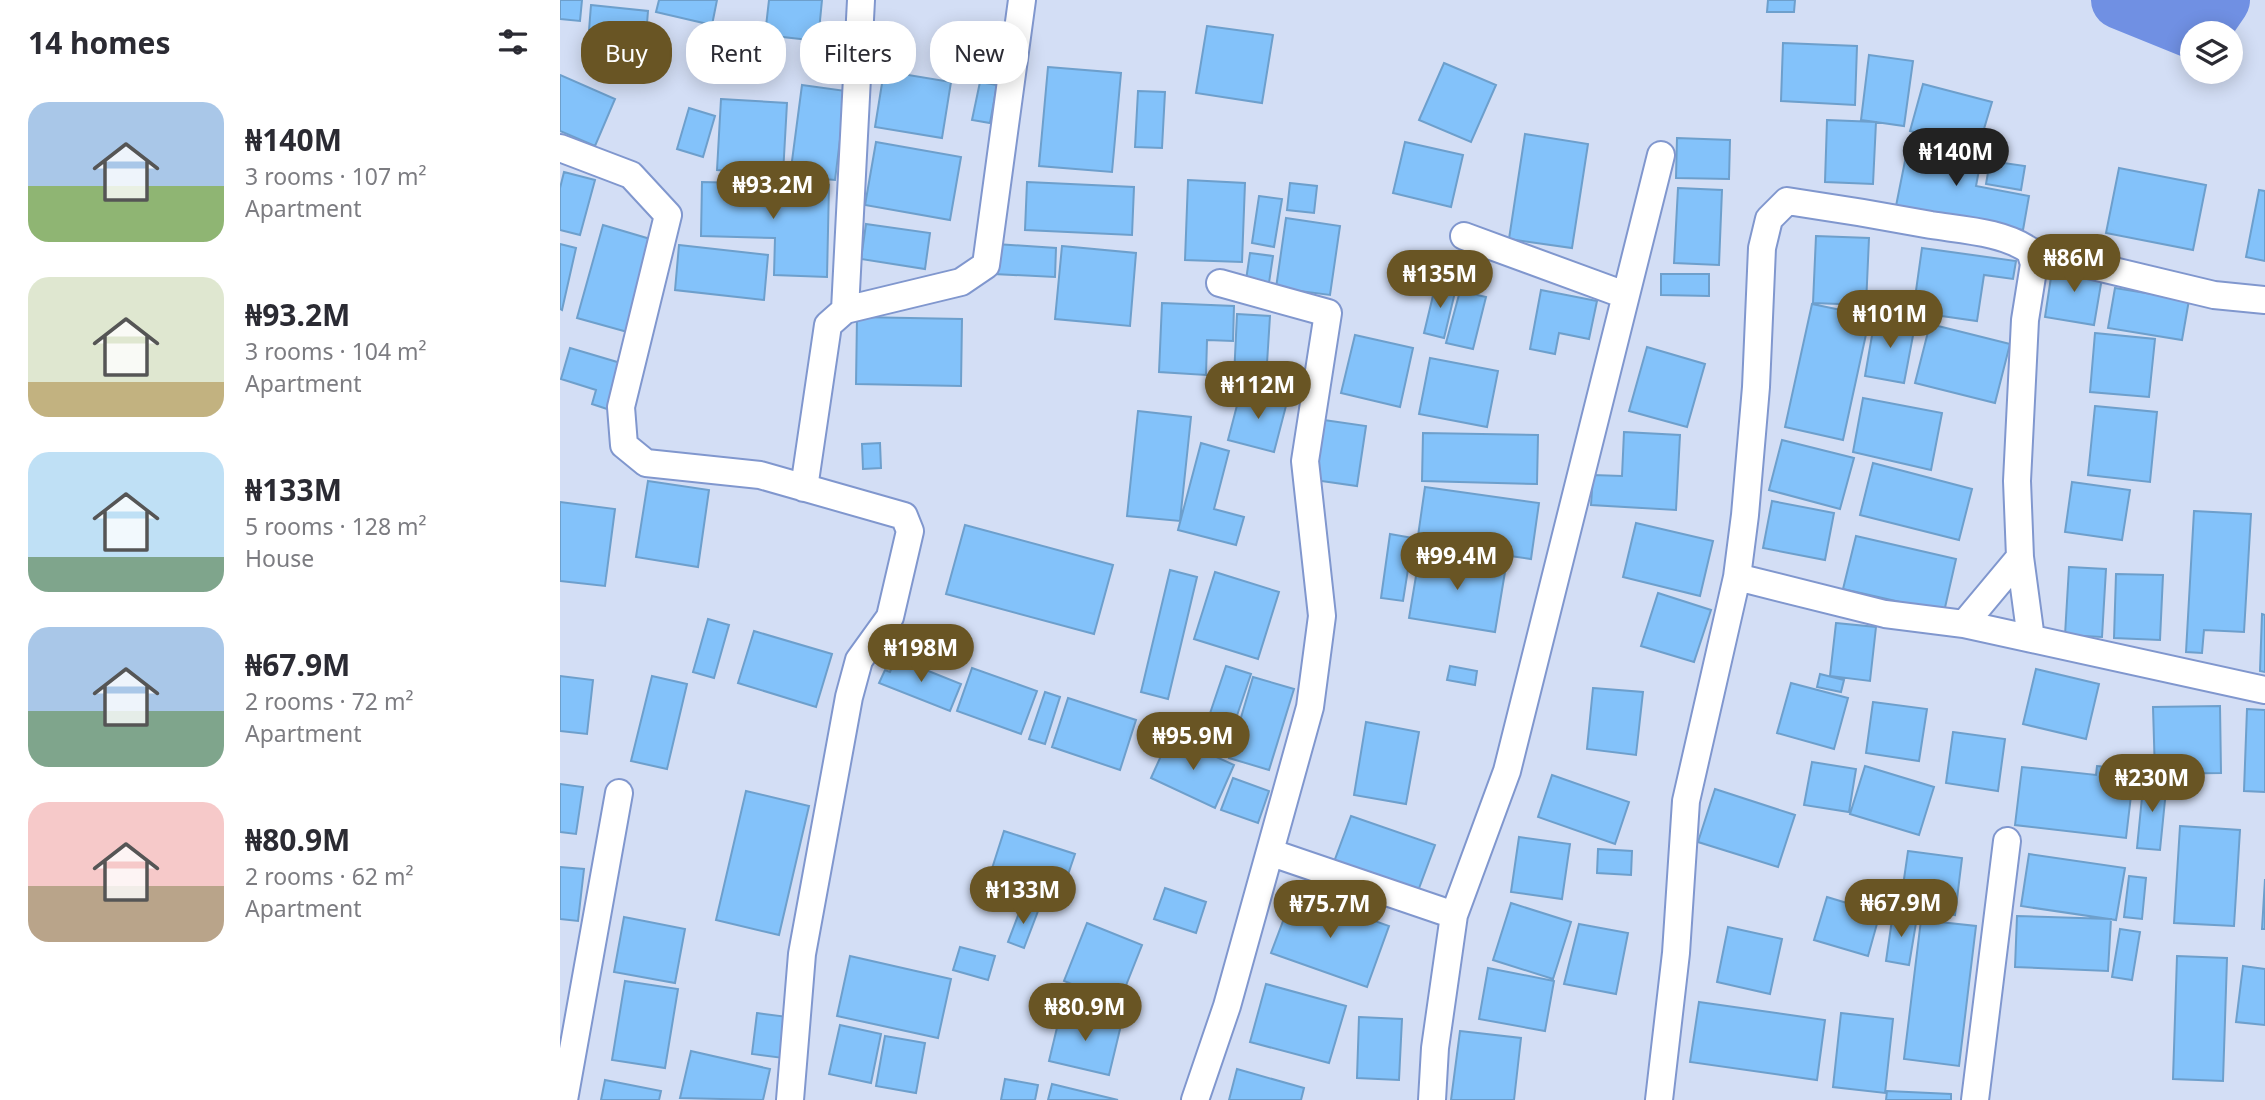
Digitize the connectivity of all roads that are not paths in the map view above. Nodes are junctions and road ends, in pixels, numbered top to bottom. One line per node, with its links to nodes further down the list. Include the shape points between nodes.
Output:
1 (861, 0): 10 (street)
2 (1022, 0): 10 (street, via 986,265 961,282)
3 (560, 148): 11 (street, via 631,175 668,215 621,407 624,445 646,463 760,475)
4 (1661, 155): 8 (street)
5 (1464, 236): 8 (street)
6 (2030, 251): 9 (street, via 2214,295); 12 (street, via 2034,264 2025,320 2017,481); 13 (street, via 1980,233 1787,201 1769,219 1762,248 1756,387)
7 (1220, 283): 19 (street, via 1328,313 1305,461 1322,616 1310,708)
8 (1625, 295): 20 (street, via 1507,771)
9 (2265, 300)
10 (845, 310): 11 (street, via 828,325)
11 (804, 488): 22 (street, via 904,516 910,531 890,617 859,660 849,697 802,954)
12 (2020, 557): 14 (street); 15 (street)
13 (1737, 577): 14 (street, via 1885,614); 25 (street, via 1686,801 1676,953)
14 (1964, 624): 15 (street)
15 (2031, 639): 16 (street)
16 (2265, 690)
17 (620, 793): 21 (street)
18 (2007, 841): 26 (street)
19 (1272, 853): 20 (street); 23 (street)
20 (1454, 915): 24 (street)
21 (564, 1100)
22 (790, 1100)
23 (1195, 1100)
24 (1432, 1100)
25 (1659, 1100)
26 (1975, 1100)

